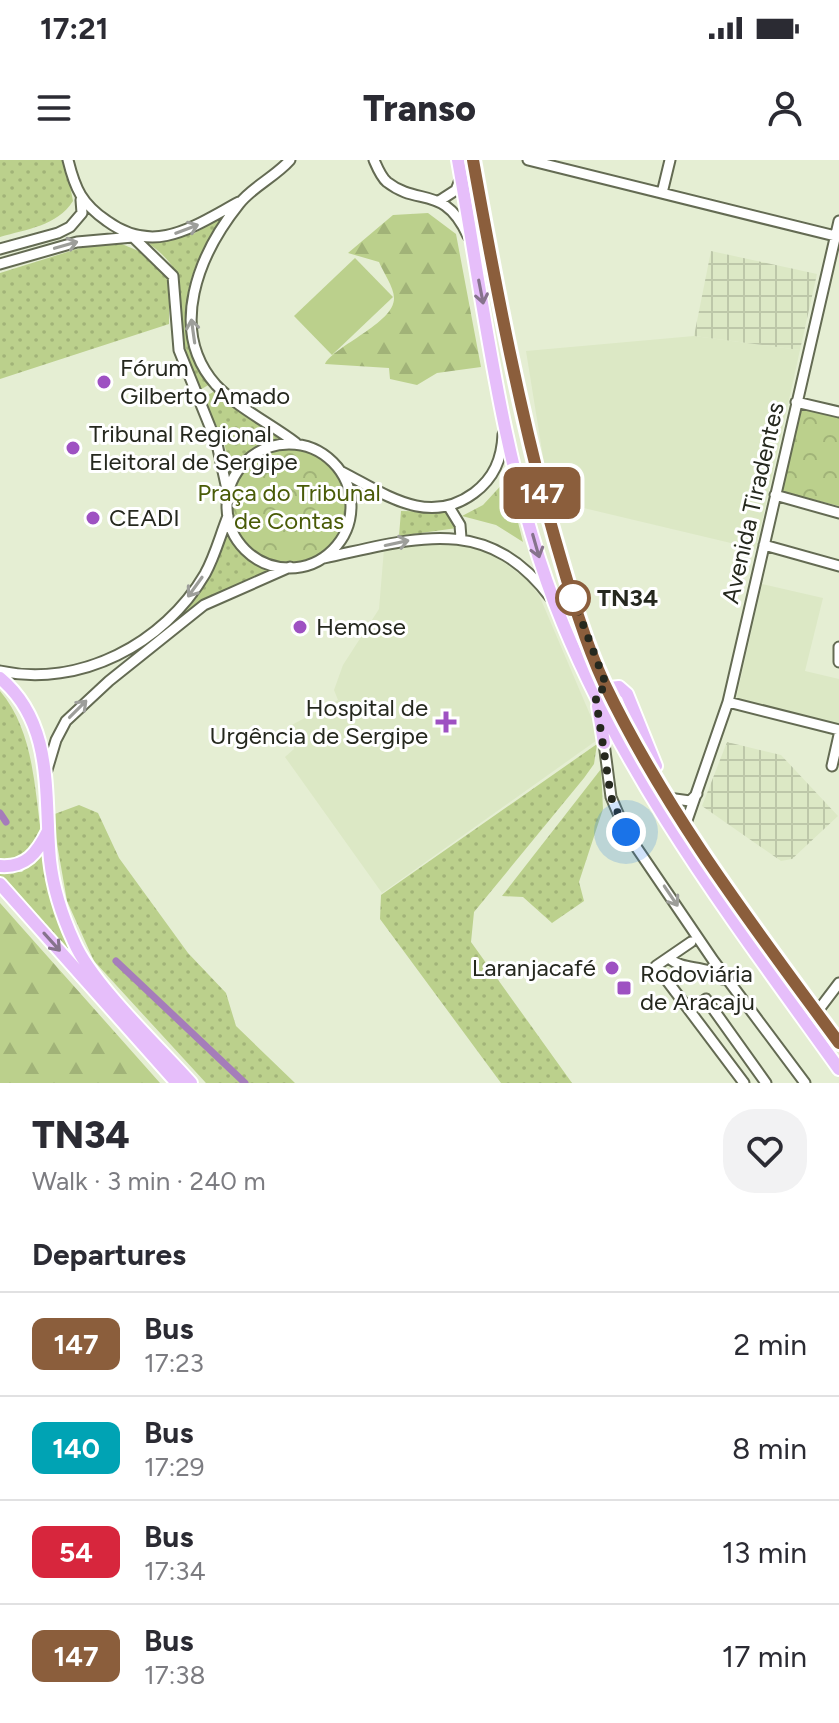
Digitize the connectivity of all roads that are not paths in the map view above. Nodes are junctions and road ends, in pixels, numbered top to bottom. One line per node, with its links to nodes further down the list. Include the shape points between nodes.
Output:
1 (68, 160): 10 (street)
2 (290, 160): 12 (street)
3 (374, 160): 11 (street, via 387,182)
4 (458, 160): 8 (main road)
5 (473, 160): 41 (main road, via 536,472)
6 (528, 160): 9 (street)
7 (670, 160): 9 (street)
8 (461, 177): 11 (street, via 456,190); 16 (main road)
9 (662, 193): 14 (street)
10 (81, 200): 15 (street); 17 (street, via 82,213 70,227)
11 (439, 201): 16 (street, via 457,215)
12 (240, 202): 15 (street, one-way to 12, via 183,232); 22 (street, one-way to 12, via 217,386 194,343 195,285)
13 (839, 221): 14 (street, Avenida Tiradentes)
14 (837, 236): 19 (street, Avenida Tiradentes)
15 (133, 237): 18 (street, one-way to 15, via 99,237); 24 (street, via 173,276 179,350 217,444)
16 (471, 243): 21 (main road, one-way to 21)
17 (0, 249)
18 (0, 264)
19 (796, 402): 20 (street); 25 (street, Avenida Tiradentes)
20 (839, 412)
21 (504, 414): 26 (street, via 503,444 494,472 479,489); 34 (main road, one-way to 34)
22 (299, 445): 23 (street, via 319,452); 24 (street, via 277,445 252,456 237,472)
23 (339, 470): 26 (street, via 412,506); 31 (street, via 348,487 348,522)
24 (228, 494): 28 (street)
25 (775, 495): 27 (street); 30 (street, Avenida Tiradentes)
26 (449, 507): 29 (street)
27 (839, 513)
28 (228, 516): 33 (street, via 246,551 269,564); 36 (street, one-way to 36, via 194,591)
29 (461, 538): 31 (street, one-way to 29, via 428,537); 34 (street, via 523,566)
30 (764, 545): 32 (street); 42 (street, Avenida Tiradentes)
31 (321, 559): 33 (street)
32 (839, 566)
33 (290, 567): 37 (street, via 204,605)
34 (554, 602): 41 (main road)
35 (839, 647): 38 (street)
36 (130, 648): 37 (street); 39 (street, via 77,672)
37 (139, 656): 46 (street, one-way to 37, via 66,721)
38 (838, 660)
39 (0, 671)
40 (0, 678): 46 (main road, via 30,714)
41 (599, 692): 44 (main road); 48 (main road, via 619,687 627,694); 59 (main road, via 678,841)
42 (728, 702): 43 (street); 47 (street, Avenida Tiradentes)
43 (839, 732): 45 (street)
44 (604, 743): 65 (street, one-way to 65, via 611,797 626,832)
45 (832, 766)
46 (46, 778): 50 (main road)
47 (699, 792): 48 (street, via 690,801); 49 (street, Avenida Tiradentes)
48 (664, 796): 49 (main road)
49 (684, 829): 57 (main road)
50 (48, 830): 51 (main road, via 29,860); 61 (main road, via 50,864 67,925 92,972)
51 (0, 866)
52 (0, 884): 60 (main road, one-way to 60)
53 (691, 942): 54 (street)
54 (669, 958): 56 (street, via 656,966); 64 (street, via 720,976)
55 (839, 983): 57 (street)
56 (691, 1010): 62 (street); 63 (street, via 706,999)
57 (817, 1012): 58 (main road)
58 (839, 1043)
59 (839, 1069)
60 (177, 1083)
61 (191, 1083)
62 (744, 1083)
63 (766, 1083)
64 (798, 1083)
65 (805, 1083)

